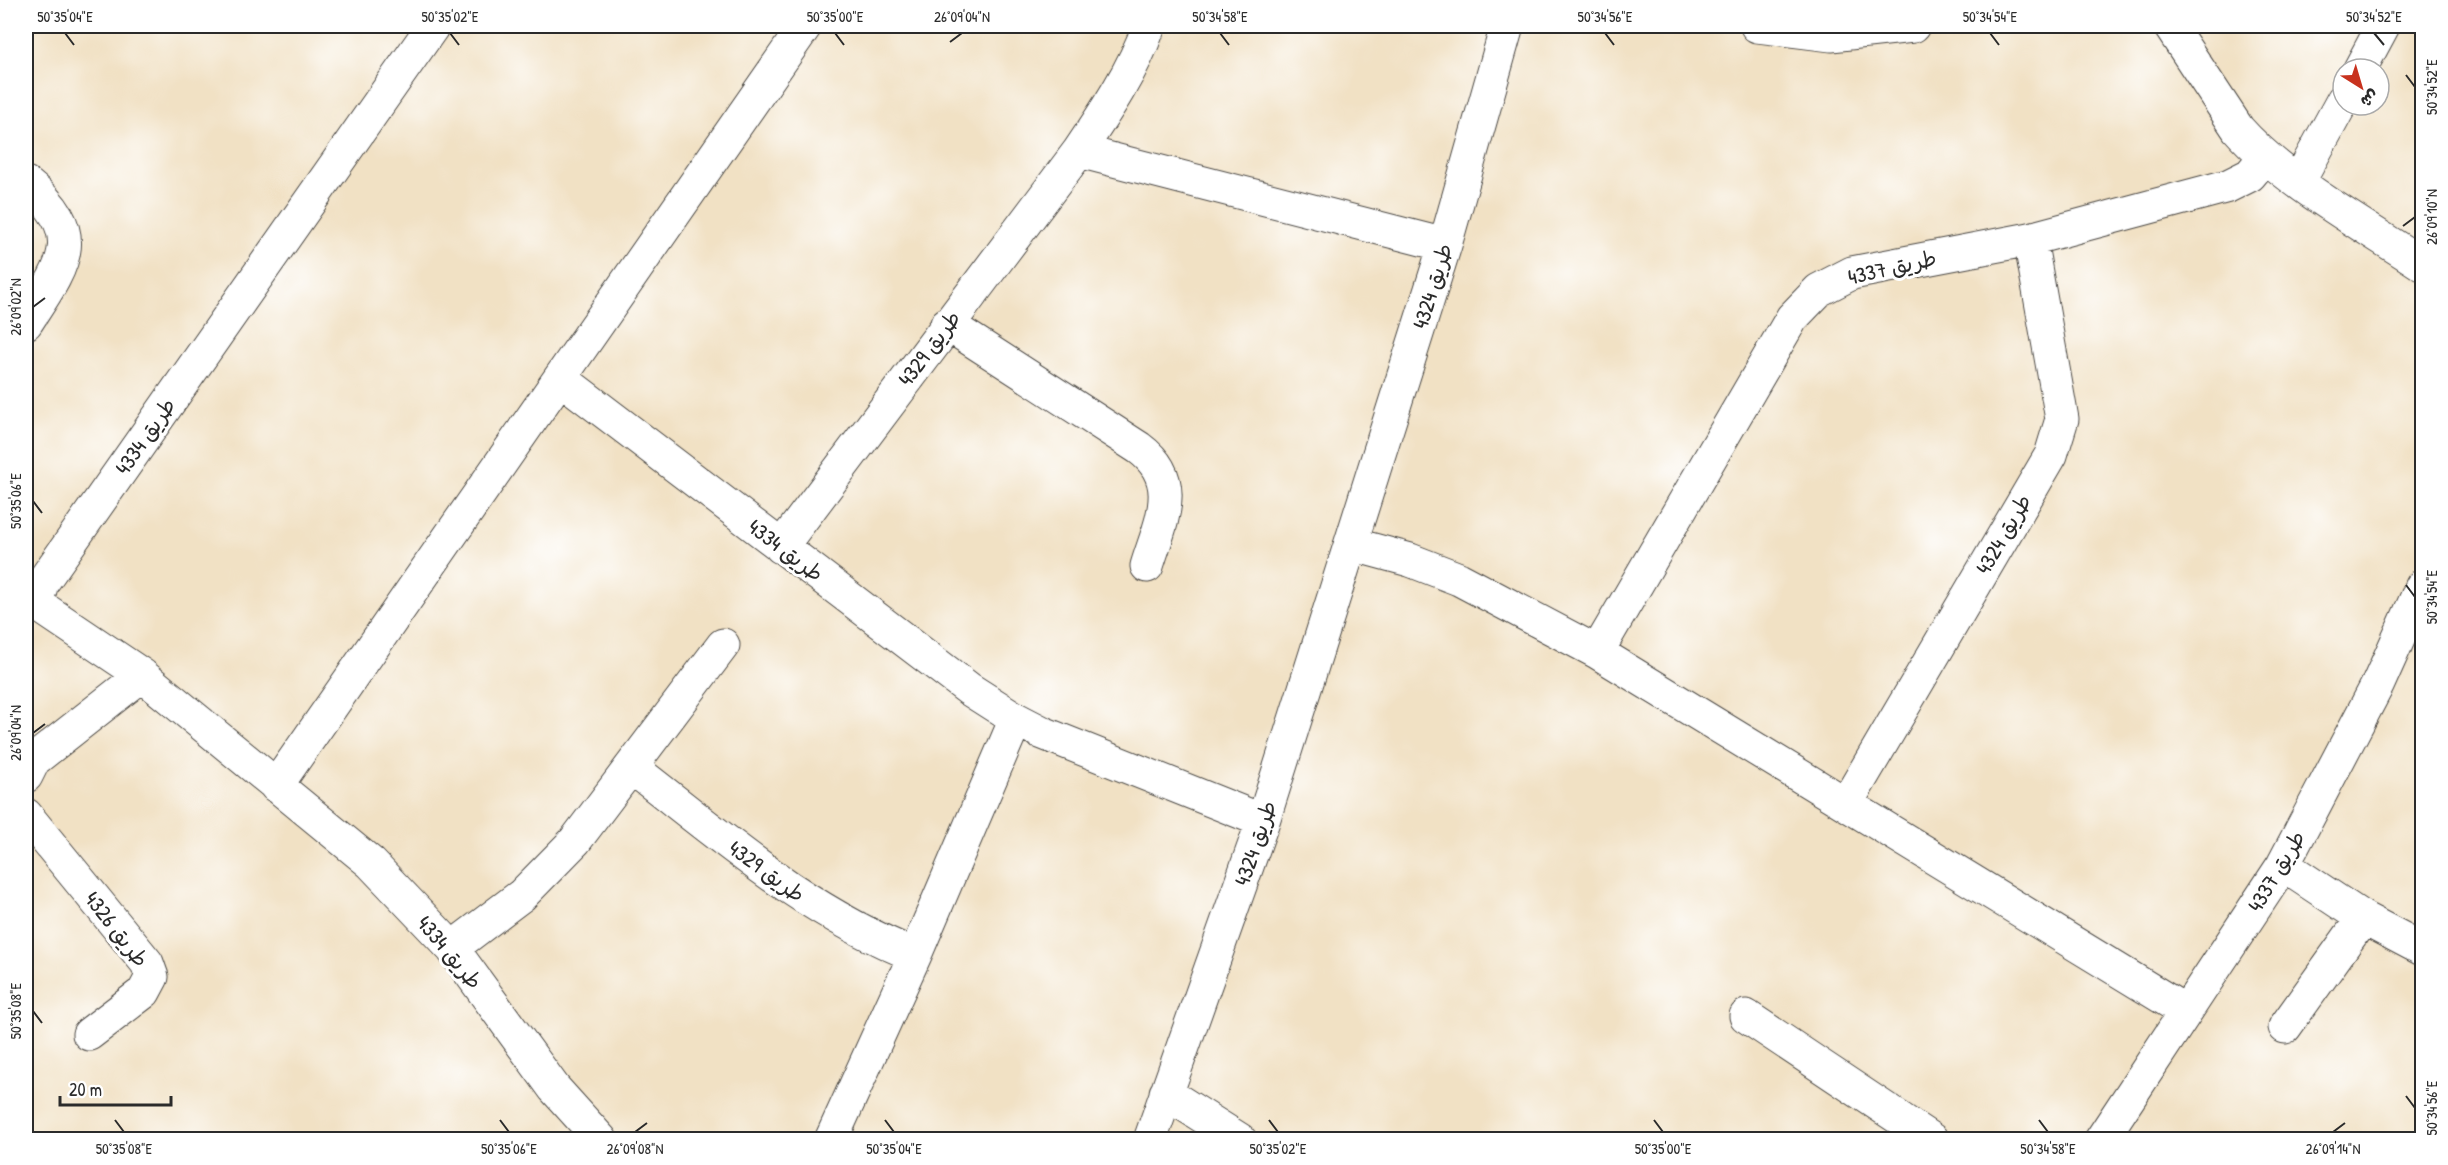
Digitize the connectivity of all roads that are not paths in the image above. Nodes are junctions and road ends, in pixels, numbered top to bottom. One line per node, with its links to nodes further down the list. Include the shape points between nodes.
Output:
1 (433, 26): 27 (street, طريق 4334, via 37,592 37,600 44,609)
2 (802, 26): 20 (street)
3 (1149, 26): 11 (street, طريق 4329, via 1116,95)
4 (1506, 26): 16 (street, طريق 4324)
5 (1757, 26): 6 (street, via 1831,35)
6 (1913, 26)
7 (2170, 26): 12 (street, via 2238,129)
8 (2383, 26): 9 (street)
9 (2366, 57)
10 (2334, 117): 13 (street)
11 (1079, 151): 16 (street); 19 (street, طريق 4329)
12 (2265, 157): 13 (street); 15 (street, طريق 4337, via 2250,175 2228,186)
13 (2299, 181): 17 (street)
14 (26, 183): 18 (street, via 56,212 64,239 60,267)
15 (2030, 239): 26 (street, طريق 4337, via 1852,273 1804,302); 32 (street, طريق 4324, via 2062,419 2051,455)
16 (1445, 245): 21 (street, طريق 4324)
17 (2422, 264)
18 (26, 323)
19 (947, 324): 22 (street, طريق 4329); 23 (street, via 1139,448 1156,463 1166,496)
20 (560, 378): 22 (street, طريق 4334); 31 (street)
21 (1351, 544): 26 (street, via 1459,579); 34 (street, طريق 4324)
22 (781, 547): 28 (street, طريق 4334)
23 (1147, 566)
24 (2422, 586): 35 (street, طريق 4337, via 2378,684)
25 (723, 645): 29 (street)
26 (1598, 652): 32 (street)
27 (142, 675): 30 (street, via 34,760); 31 (street, طريق 4334)
28 (1016, 719): 34 (street, طريق 4334); 39 (street)
29 (631, 767): 37 (street, via 549,869 493,919); 39 (street, طريق 4329, via 827,914)
30 (26, 776)
31 (276, 786): 37 (street, طريق 4334, via 371,863)
32 (1846, 804): 40 (street)
33 (26, 815): 43 (street, طريق 4326, via 147,963 152,977 144,992)
34 (1263, 821): 44 (street, طريق 4324)
35 (2283, 865): 36 (street); 40 (street, طريق 4337)
36 (2363, 918): 38 (street); 42 (street)
37 (452, 948): 45 (street, طريق 4334, via 554,1088)
38 (2422, 949)
39 (915, 955): 46 (street)
40 (2185, 1011): 50 (street, طريق 4337)
41 (1746, 1016): 49 (street)
42 (2285, 1027)
43 (89, 1034)
44 (1166, 1093): 47 (street, طريق 4324); 48 (street)
45 (601, 1140)
46 (831, 1140)
47 (1150, 1140)
48 (1240, 1140)
49 (1932, 1140)
50 (2101, 1140)

